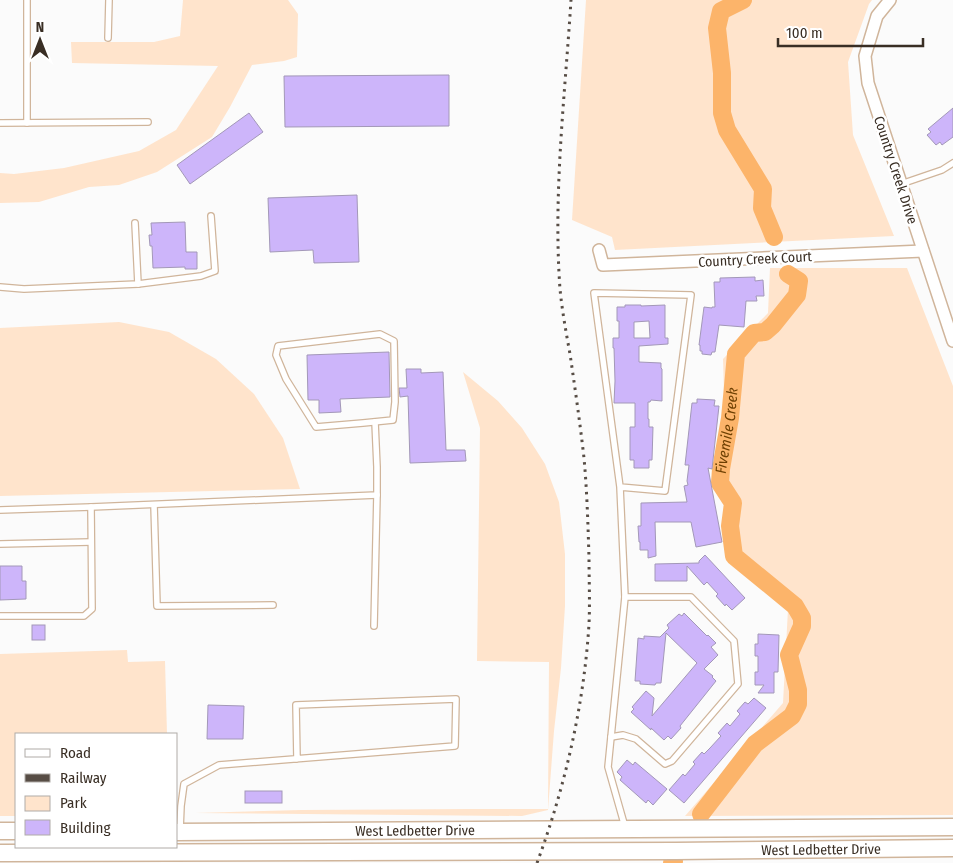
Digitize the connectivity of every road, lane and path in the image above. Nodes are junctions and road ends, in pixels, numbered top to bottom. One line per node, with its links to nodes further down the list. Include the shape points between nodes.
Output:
1 (28, 0): 7 (lane)
2 (109, 0): 4 (lane)
3 (890, 0): 9 (street, Country Creek Drive, via 878,16 865,56 868,83)
4 (108, 38)
5 (148, 122): 7 (lane)
6 (0, 123): 7 (lane)
7 (27, 123)
8 (953, 163): 9 (lane)
9 (901, 184): 13 (street, Country Creek Drive)
10 (211, 216): 14 (lane, via 215,272)
11 (135, 223): 14 (lane)
12 (599, 250): 13 (street, Country Creek Court, via 604,265)
13 (923, 251): 16 (street, Country Creek Drive)
14 (138, 284): 15 (lane, via 24,289)
15 (0, 287)
16 (953, 341)
17 (375, 422): 17 (lane, via 394,420 394,341 380,334 278,346 276,355 286,379 316,427); 19 (lane)
18 (620, 487): 18 (lane, via 594,293 691,295 665,491); 25 (lane)
19 (377, 495): 20 (lane); 28 (lane)
20 (154, 505): 21 (lane); 26 (lane, via 157,606)
21 (91, 507): 22 (lane); 23 (lane)
22 (0, 510)
23 (91, 542): 24 (lane); 27 (lane, via 92,609 84,616)
24 (0, 544)
25 (626, 597): 29 (lane); 29 (lane, via 691,597 734,641 738,684 672,761 665,764 636,739 623,735)
26 (273, 605)
27 (0, 616)
28 (374, 626)
29 (611, 737): 32 (lane, via 608,767)
30 (297, 759): 30 (lane, via 456,746 456,699 296,705); 35 (lane, via 219,765 184,784)
31 (953, 827): 32 (main road, West Ledbetter Drive)
32 (626, 829): 35 (main road, West Ledbetter Drive); 37 (main road)
33 (0, 831): 34 (main road)
34 (15, 831)
35 (178, 832): 39 (main road)
36 (953, 848): 37 (main road, West Ledbetter Drive)
37 (626, 852): 39 (main road, West Ledbetter Drive)
38 (0, 853): 39 (main road, West Ledbetter Drive)
39 (178, 857)

